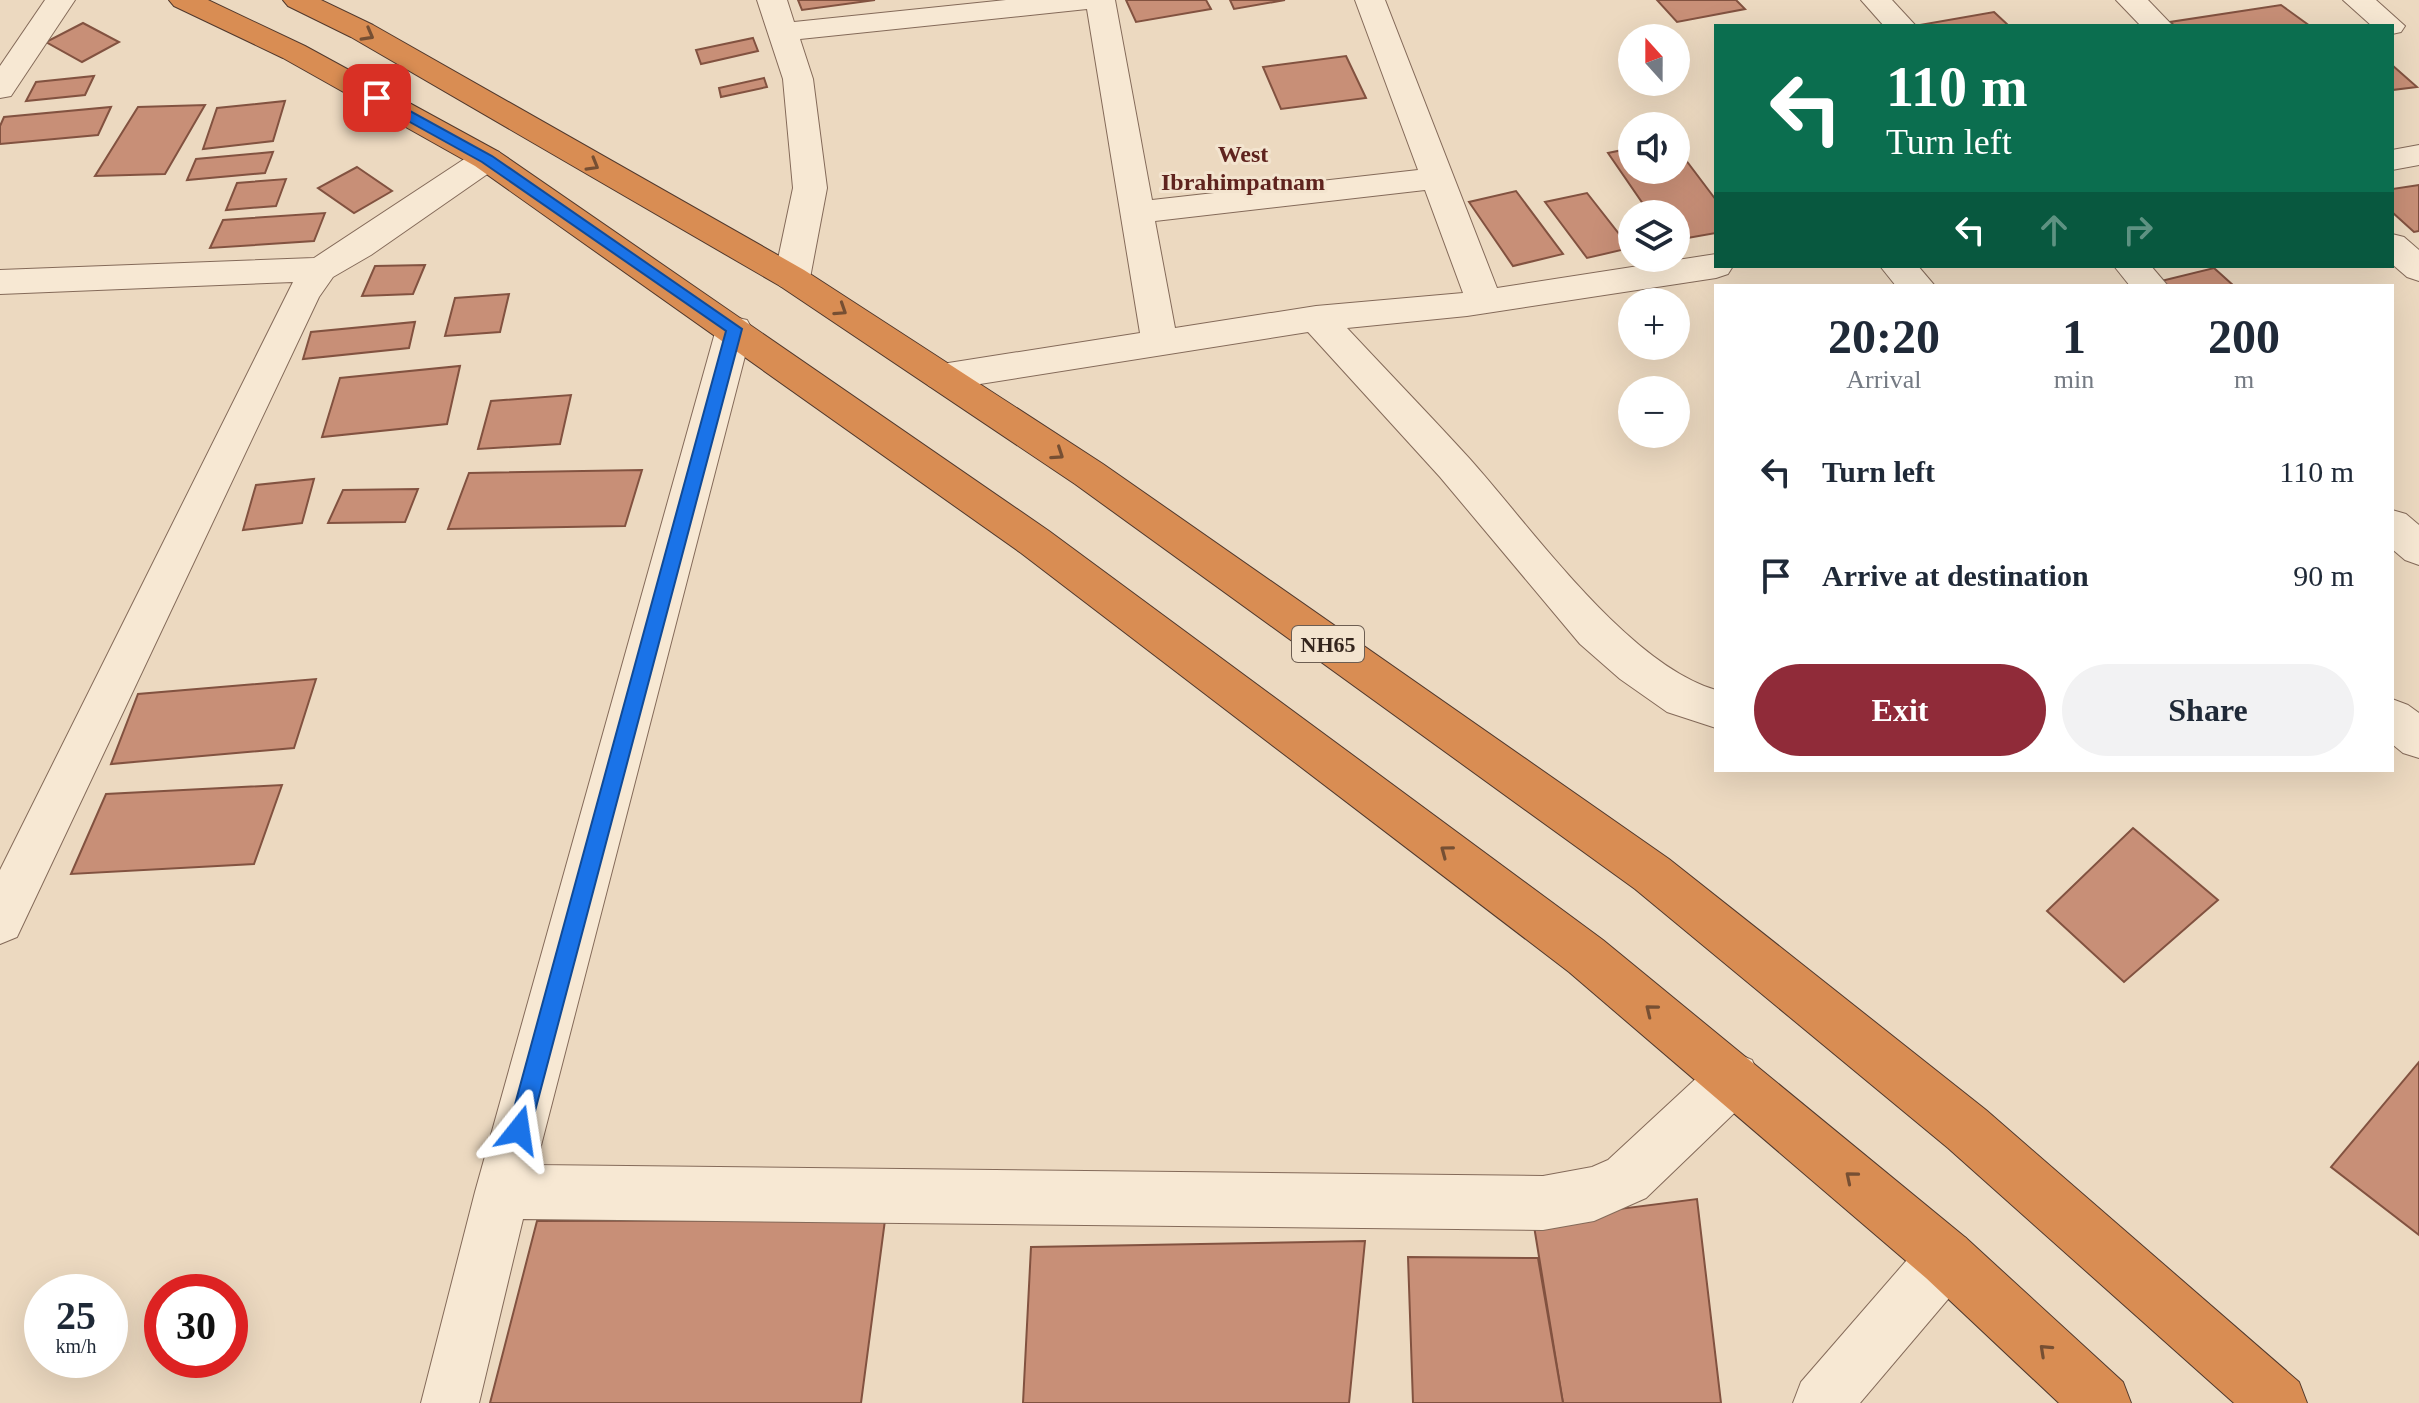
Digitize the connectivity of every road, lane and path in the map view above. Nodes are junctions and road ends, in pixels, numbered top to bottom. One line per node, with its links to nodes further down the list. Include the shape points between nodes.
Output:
1 (60, 0): 15 (street)
2 (184, 0): 17 (highway, via 294,52)
3 (298, 0): 27 (highway, NH65, one-way to 27, via 362,31)
4 (772, 0): 14 (street)
5 (1091, 0): 14 (street)
6 (1100, 0): 20 (street)
7 (1371, 0): 19 (street)
8 (1876, 0): 11 (street)
9 (2131, 0): 12 (street)
10 (2358, 0): 13 (street)
11 (1899, 24)
12 (2156, 24)
13 (2387, 24)
14 (783, 32): 27 (street, via 798,79 810,188)
15 (0, 89)
16 (2419, 155): 18 (street)
17 (487, 159): 25 (street); 33 (highway)
18 (2394, 160)
19 (1438, 178): 20 (street); 31 (street)
20 (1137, 212): 34 (street)
21 (2394, 247): 26 (street)
22 (1714, 266): 31 (street)
23 (1899, 268): 29 (street)
24 (2133, 268): 30 (street)
25 (321, 269): 28 (street); 41 (street, via 303,293)
26 (2419, 269)
27 (792, 278): 35 (highway, NH65, one-way to 35)
28 (0, 282)
29 (1915, 284)
30 (2148, 284)
31 (1484, 301): 32 (street)
32 (1316, 318): 34 (street); 38 (street, via 1454,467 1595,632 1683,699)
33 (734, 329): 42 (highway, one-way to 33, via 1586,956 1035,542); 43 (street)
34 (1160, 344): 35 (street)
35 (942, 377): 48 (highway, NH65, one-way to 48, via 1089,474 1652,874 1967,1129)
36 (2394, 527): 37 (street)
37 (2419, 549)
38 (1714, 708)
39 (2394, 720): 40 (street)
40 (2419, 739)
41 (0, 921)
42 (1734, 1078): 43 (street, via 1627,1179 1594,1194 1543,1203); 44 (highway, one-way to 42)
43 (502, 1192): 45 (street)
44 (1946, 1258): 46 (street); 47 (highway, one-way to 44)
45 (450, 1403)
46 (1822, 1403)
47 (2102, 1403)
48 (2278, 1403)

